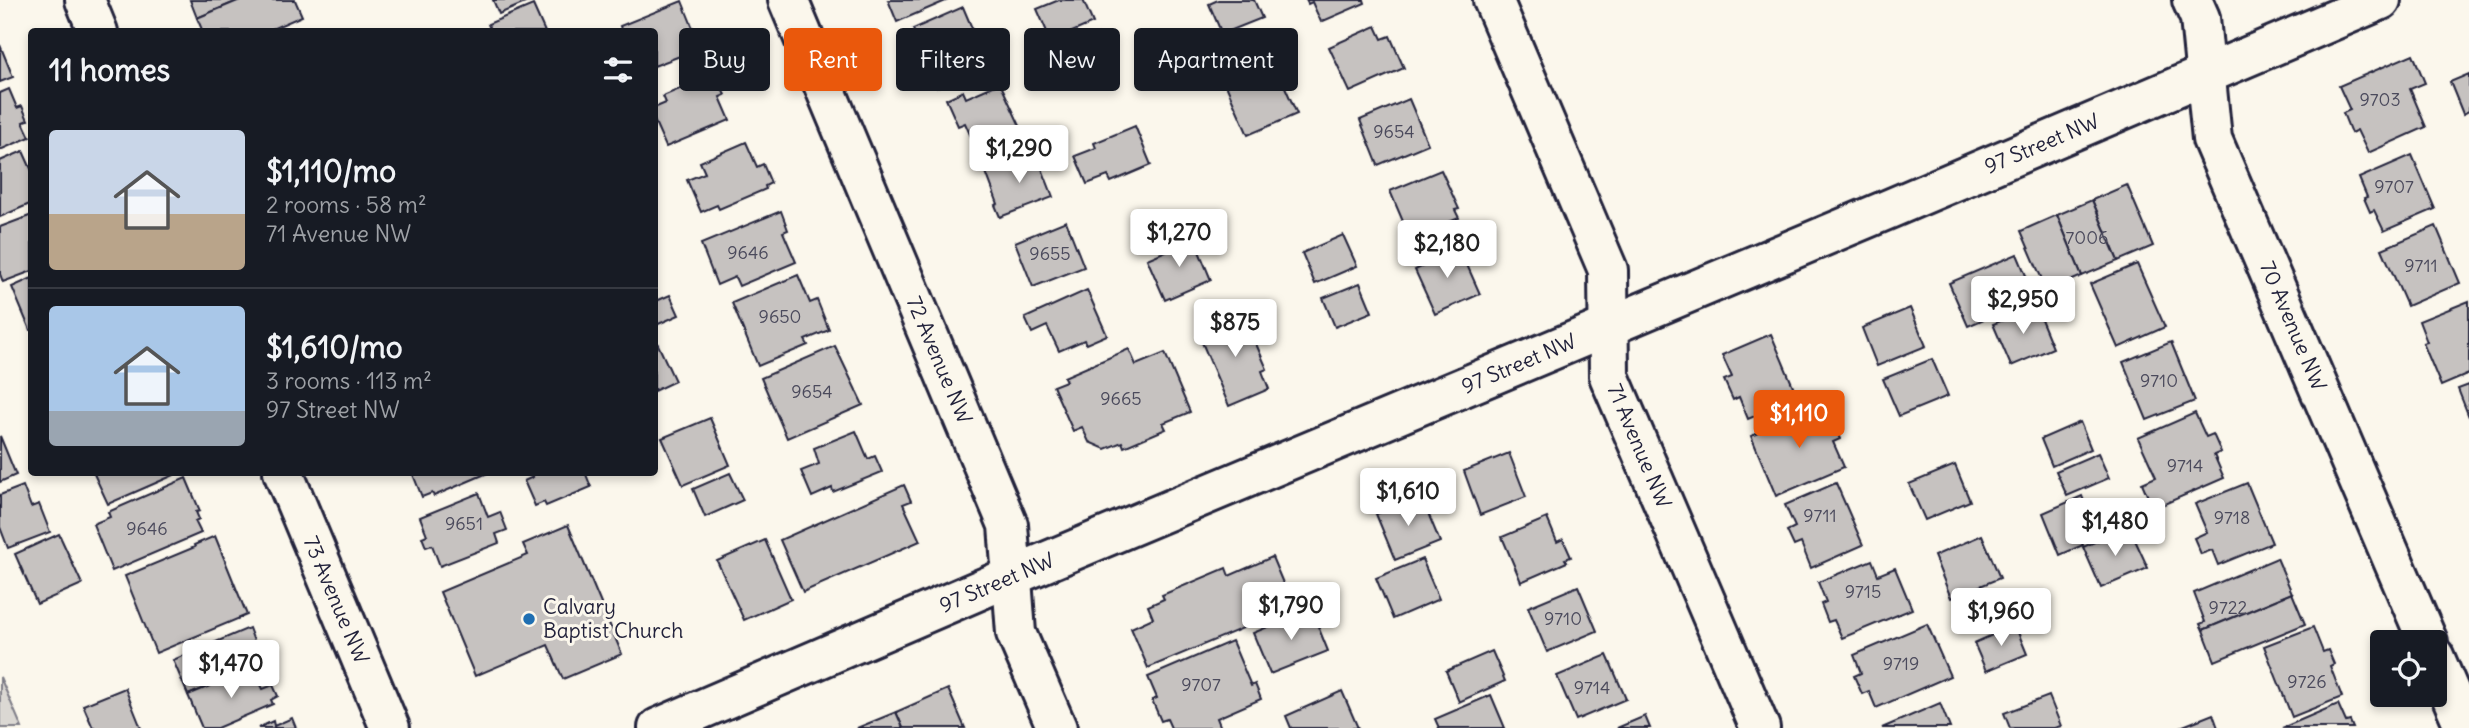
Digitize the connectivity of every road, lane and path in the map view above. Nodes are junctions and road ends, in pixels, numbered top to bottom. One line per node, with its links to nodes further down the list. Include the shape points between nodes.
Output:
1 (85, 0): 6 (street)
2 (788, 0): 10 (street, 72 Avenue NW, via 1008,524)
3 (1493, 0): 8 (street, 71 Avenue NW, via 1608,270)
4 (2192, 0): 7 (street, 70 Avenue NW, via 2200,18)
5 (2381, 0): 7 (street, 97 Street NW)
6 (96, 28)
7 (2206, 75): 8 (street, 97 Street NW); 11 (street, 70 Avenue NW, via 2213,139)
8 (1608, 326): 10 (street, 97 Street NW); 16 (street, 71 Avenue NW, via 1609,376)
9 (285, 476): 13 (street, 73 Avenue NW)
10 (1012, 576): 14 (street, 97 Street NW); 15 (street, 72 Avenue NW, via 1016,633)
11 (2423, 630)
12 (2447, 686): 17 (street)
13 (390, 728)
14 (658, 728)
15 (1057, 728)
16 (1760, 728)
17 (2465, 728)

